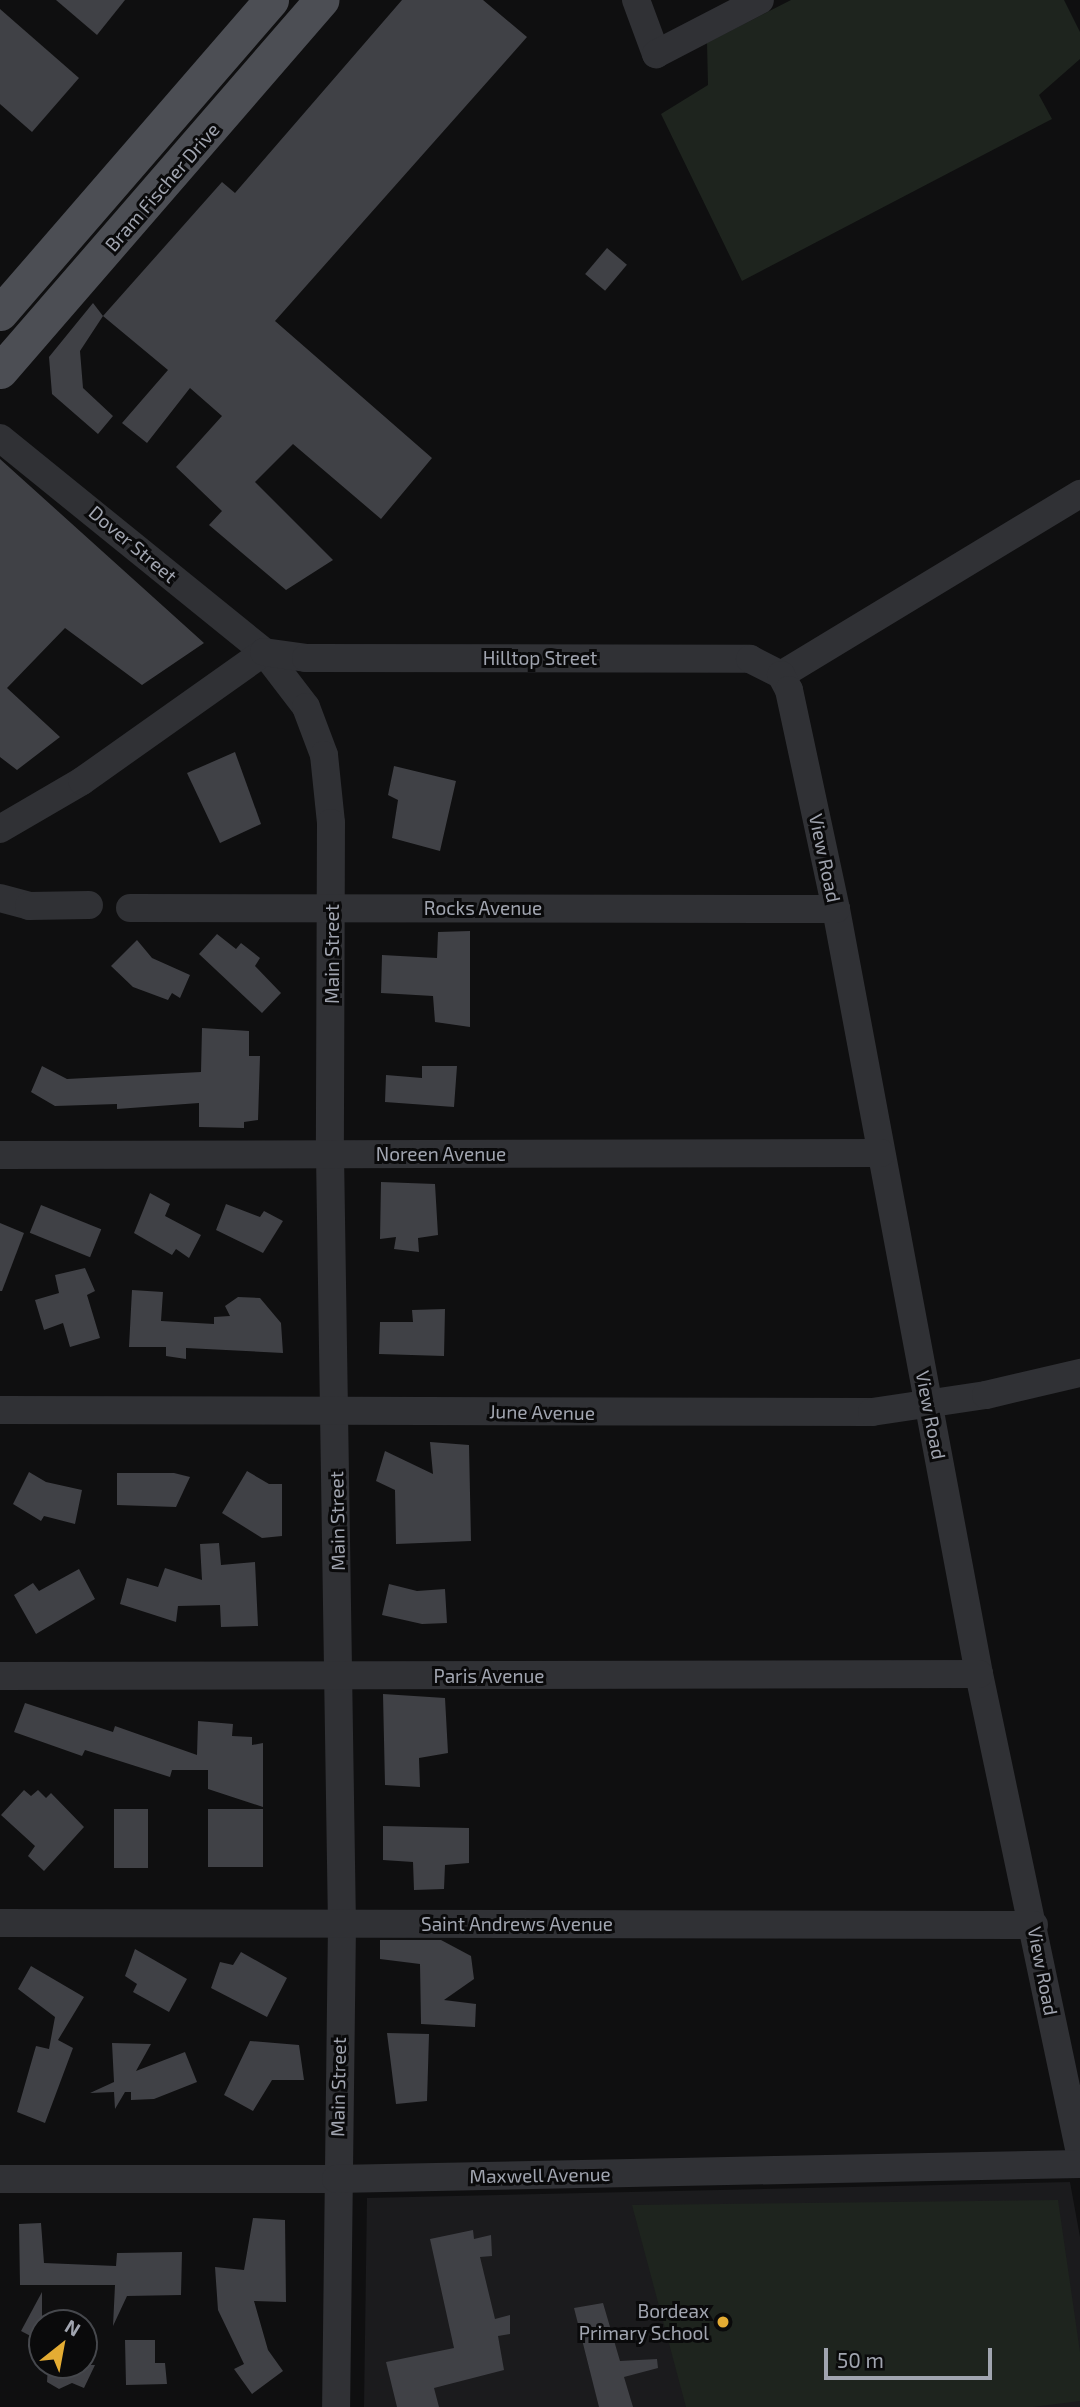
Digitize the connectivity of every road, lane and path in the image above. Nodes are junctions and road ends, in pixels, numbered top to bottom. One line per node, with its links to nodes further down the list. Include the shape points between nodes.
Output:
1 (271, 0): 5 (main road, Bram Fischer Drive)
2 (321, 0): 6 (main road, Bram Fischer Drive)
3 (636, 0): 4 (street, via 656,54)
4 (760, 0)
5 (0, 313)
6 (0, 371)
7 (0, 438): 9 (street, Dover Street)
8 (1080, 495): 10 (street)
9 (264, 652): 10 (street, Hilltop Street, via 306,658 750,659); 11 (street, via 82,781); 14 (street, Main Street, via 306,707 324,755)
10 (782, 675): 16 (street, View Road)
11 (0, 829)
12 (0, 898): 13 (street, via 29,906)
13 (89, 905)
14 (332, 907): 15 (street, Rocks Avenue); 16 (street, Rocks Avenue); 18 (street, Main Street)
15 (130, 908)
16 (836, 909): 17 (street, View Road)
17 (881, 1153): 18 (street, Noreen Avenue); 21 (street, View Road)
18 (330, 1154): 19 (street, Noreen Avenue); 22 (street, Main Street)
19 (0, 1155)
20 (1080, 1373): 21 (street, June Avenue)
21 (929, 1405): 22 (street, June Avenue, via 872,1412 656,1414); 24 (street, View Road)
22 (335, 1409): 23 (street, June Avenue); 26 (street, Main Street)
23 (0, 1410)
24 (979, 1674): 26 (street, Paris Avenue); 29 (street, View Road)
25 (0, 1676): 26 (street, Paris Avenue)
26 (339, 1676): 28 (street, Main Street)
27 (0, 1923): 28 (street, Saint Andrews Avenue)
28 (342, 1923): 29 (street, Saint Andrews Avenue); 33 (street, Main Street)
29 (1034, 1925): 30 (street, View Road)
30 (1080, 2155)
31 (1080, 2164): 33 (street, Maxwell Avenue)
32 (0, 2179): 33 (street, Maxwell Avenue)
33 (336, 2179): 34 (street, Main Street)
34 (336, 2407)

